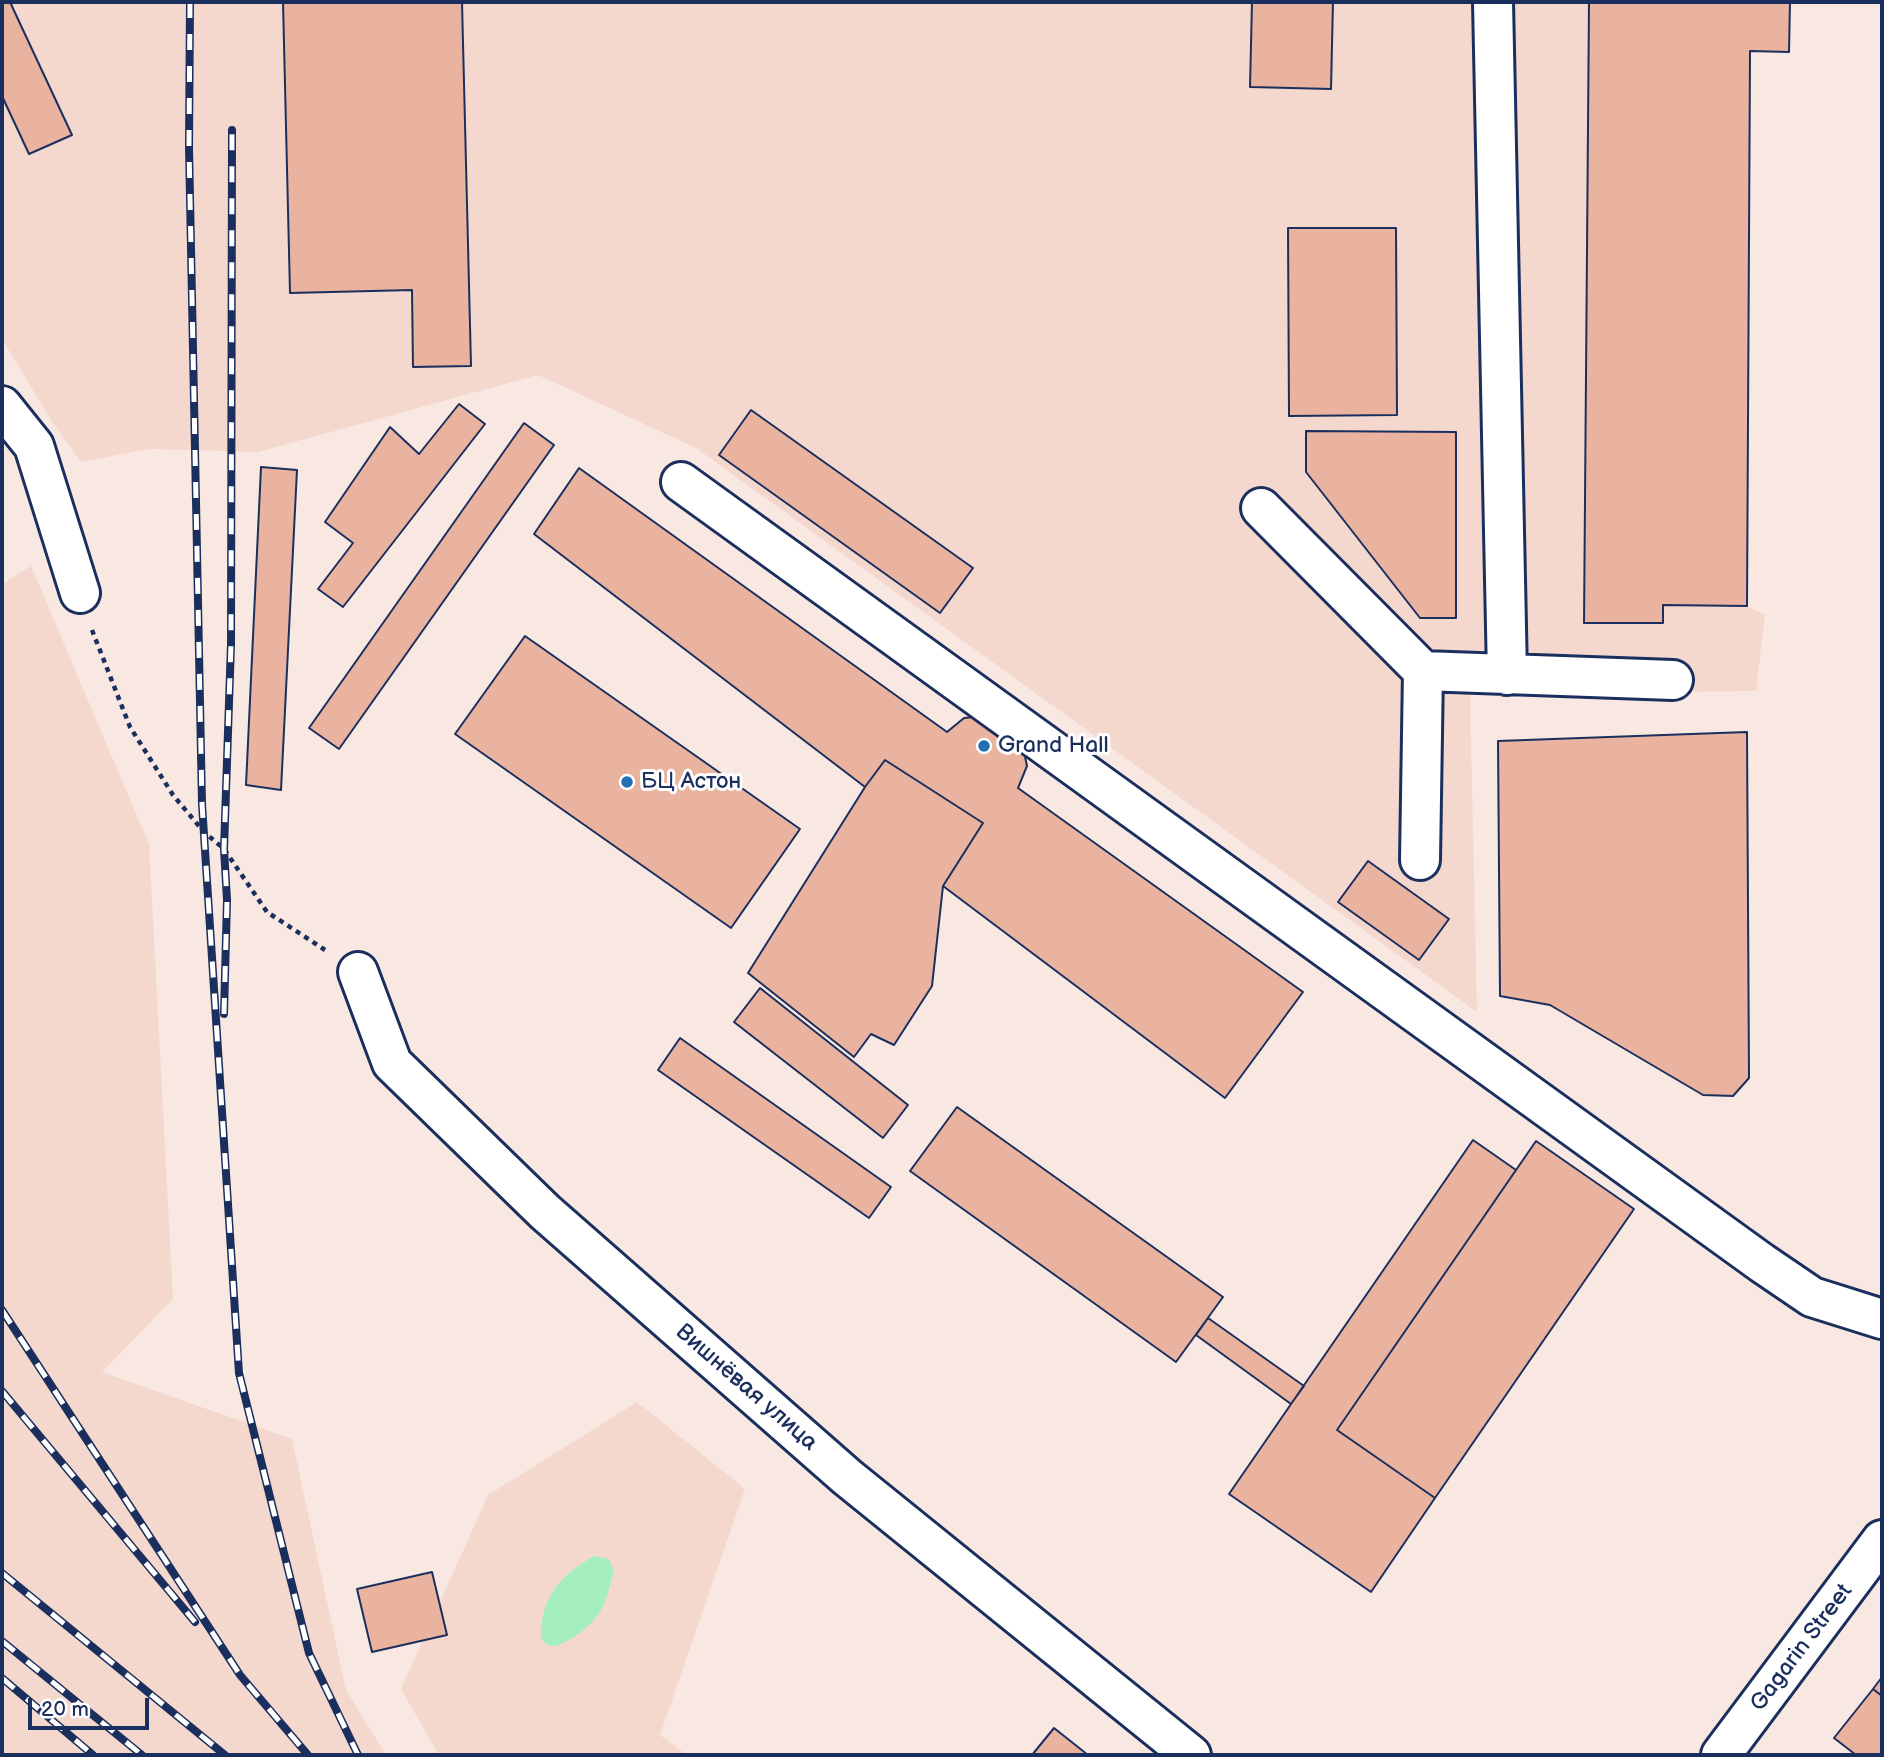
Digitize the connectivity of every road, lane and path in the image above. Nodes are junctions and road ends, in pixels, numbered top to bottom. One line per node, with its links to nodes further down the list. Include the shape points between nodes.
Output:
1 (1493, 2): 7 (street)
2 (2, 406): 5 (street, via 34,446)
3 (681, 482): 11 (street, via 1762,1263 1812,1297)
4 (1261, 508): 6 (street)
5 (79, 593): 10 (path, via 130,727 173,795 224,849 267,912)
6 (1423, 671): 7 (street); 9 (street)
7 (1507, 674): 8 (street)
8 (1673, 680)
9 (1419, 860)
10 (358, 972): 13 (street, Вишнёвая улица, via 393,1063 545,1212 847,1477)
11 (1882, 1319)
12 (1882, 1540): 14 (street, Gagarin Street)
13 (1191, 1755)
14 (1721, 1755)

